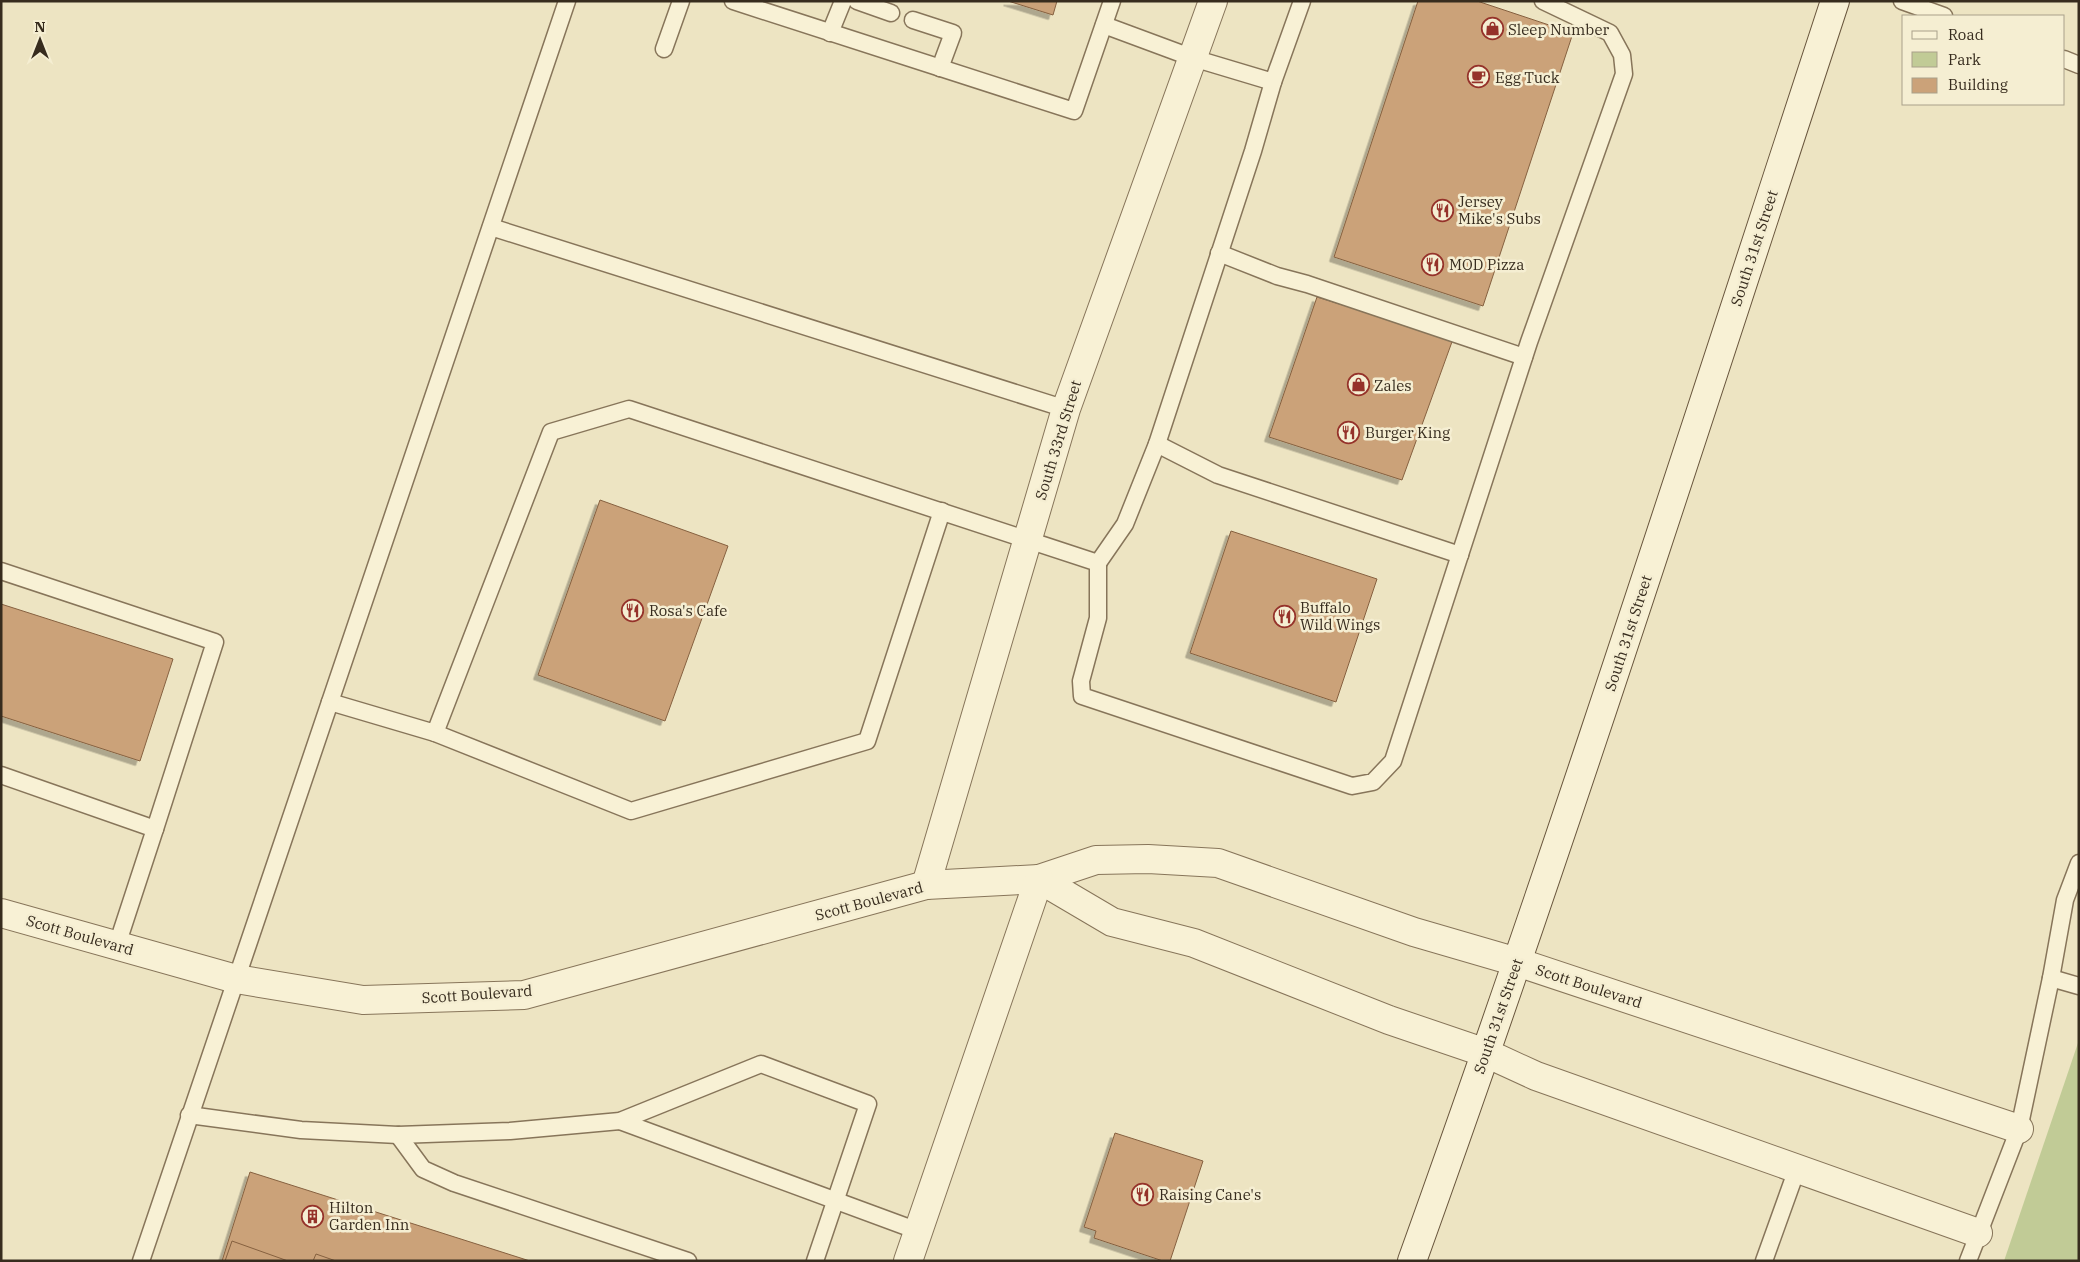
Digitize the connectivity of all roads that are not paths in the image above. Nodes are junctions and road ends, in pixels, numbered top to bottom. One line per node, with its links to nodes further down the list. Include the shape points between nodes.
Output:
1 (567, 1): 23 (lane)
2 (681, 1): 17 (lane)
3 (733, 1): 16 (lane)
4 (844, 1): 16 (lane)
5 (857, 1): 12 (lane)
6 (1112, 1): 15 (lane)
7 (1213, 1): 18 (street, South 33rd Street)
8 (1302, 1): 22 (lane)
9 (1543, 1): 25 (lane, via 1610,33 1622,55 1624,74)
10 (1835, 1): 42 (street, South 31st Street)
11 (1902, 1): 13 (lane)
12 (891, 13)
13 (1941, 15)
14 (913, 20): 21 (lane, via 952,33)
15 (1104, 26): 18 (lane); 21 (lane, via 1074,111)
16 (830, 33): 21 (lane)
17 (664, 49)
18 (1193, 58): 22 (lane); 26 (street, South 33rd Street)
19 (2065, 59): 20 (lane)
20 (2079, 65)
21 (940, 68)
22 (1273, 82): 24 (lane)
23 (491, 227): 26 (lane); 33 (lane)
24 (1219, 253): 25 (lane, via 1277,276); 27 (lane)
25 (1524, 357): 30 (lane)
26 (1066, 408): 29 (street, South 33rd Street)
27 (1157, 444): 30 (lane, via 1218,475); 31 (lane, via 1125,524)
28 (942, 511): 29 (lane); 34 (lane, via 867,741 631,811); 34 (lane, via 629,409 551,432)
29 (1028, 539): 31 (lane); 39 (street, South 33rd Street)
30 (1460, 555): 31 (lane, via 1393,761 1373,782 1352,786 1082,696 1081,681 1098,618)
31 (1098, 563)
32 (1, 571): 36 (lane, via 215,642)
33 (330, 702): 34 (lane); 44 (lane)
34 (435, 734)
35 (1, 775): 36 (lane)
36 (155, 829): 41 (lane)
37 (2079, 863): 43 (lane, via 2065,900)
38 (1039, 879): 39 (street, Scott Boulevard); 42 (street, Scott Boulevard, via 1096,860 1218,863 1414,932); 46 (street, via 1112,922 1194,943 1389,1020); 53 (street)
39 (926, 885): 44 (street, Scott Boulevard, via 524,995 363,1000)
40 (1, 913): 41 (street, Scott Boulevard)
41 (117, 945): 44 (street, Scott Boulevard)
42 (1517, 962): 46 (street, South 31st Street); 49 (street, Scott Boulevard)
43 (2051, 978): 45 (lane); 49 (lane)
44 (236, 979): 47 (lane)
45 (2079, 986)
46 (1486, 1054): 51 (street, via 1536,1076); 59 (street, South 31st Street)
47 (189, 1115): 50 (lane, via 301,1130); 55 (lane)
48 (620, 1121): 50 (lane, via 510,1131); 52 (lane); 52 (lane, via 761,1064 868,1104)
49 (2019, 1129): 54 (lane)
50 (398, 1136): 56 (lane, via 423,1168 454,1183)
51 (1797, 1169): 54 (street); 60 (lane)
52 (835, 1202): 53 (lane); 57 (lane)
53 (918, 1231): 58 (street)
54 (1978, 1233): 61 (lane)
55 (141, 1261)
56 (688, 1261)
57 (815, 1261)
58 (908, 1261)
59 (1412, 1261)
60 (1764, 1261)
61 (1968, 1261)

